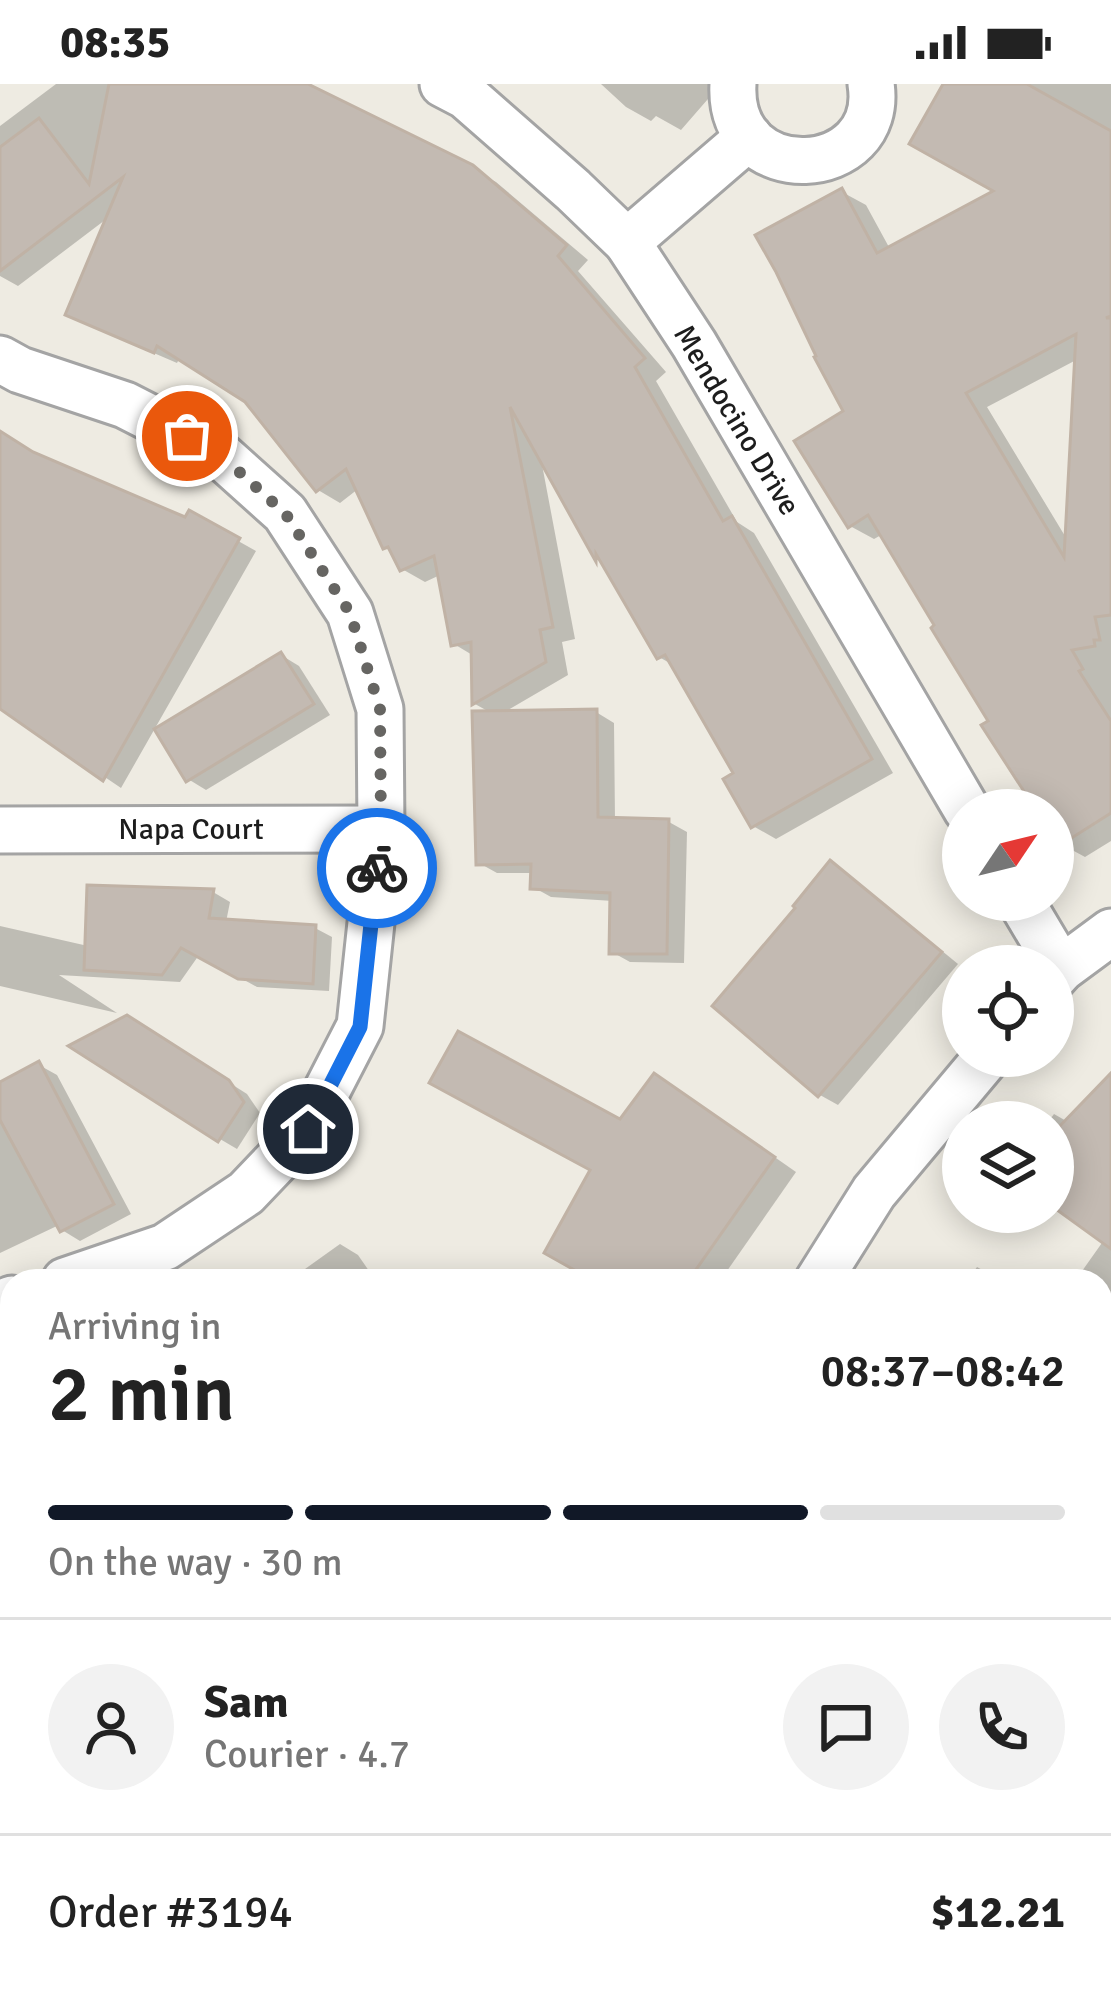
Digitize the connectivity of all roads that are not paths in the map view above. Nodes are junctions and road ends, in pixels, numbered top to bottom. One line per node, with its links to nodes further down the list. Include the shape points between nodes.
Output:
1 (443, 84): 5 (street, Mendocino Drive)
2 (733, 84): 4 (street, via 737,119)
3 (871, 84): 4 (street, via 867,118 836,154 789,161)
4 (749, 137): 5 (street)
5 (627, 242): 7 (street, Mendocino Drive)
6 (0, 358): 8 (street, via 125,405 217,452 285,513 350,613 380,709)
7 (956, 789)
8 (381, 829): 9 (street, Napa Court); 13 (street, via 360,1027 308,1129 246,1193 165,1247)
9 (0, 830)
10 (1111, 932): 11 (street)
11 (1074, 960)
12 (970, 1077): 14 (street, via 874,1192)
13 (100, 1269)
14 (826, 1269)

